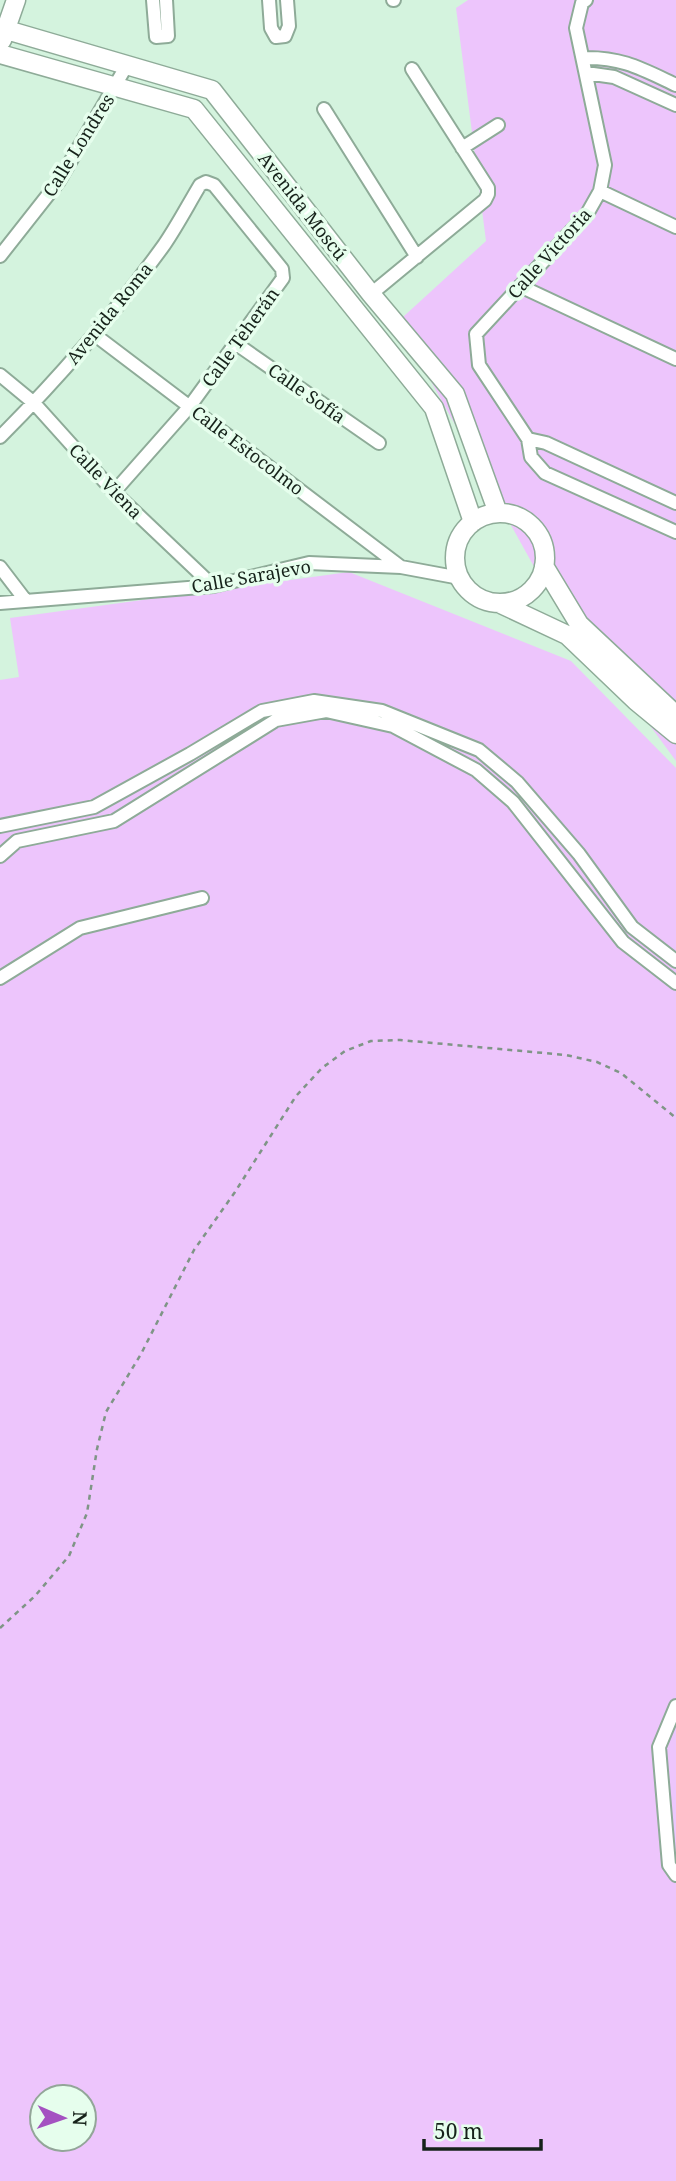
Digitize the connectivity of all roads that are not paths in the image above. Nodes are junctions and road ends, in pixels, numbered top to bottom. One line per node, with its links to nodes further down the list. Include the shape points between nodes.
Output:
1 (16, 0): 7 (street)
2 (153, 0): 3 (street, via 156,37 168,36)
3 (166, 0)
4 (269, 0): 5 (street, via 276,37 285,36 289,26)
5 (287, 0)
6 (586, 0): 9 (street, Calle Victoria, via 576,28)
7 (2, 34): 10 (street, Avenida Moscú)
8 (0, 54): 14 (street, Avenida Moscú)
9 (583, 58): 12 (street, Calle Victoria); 13 (street, via 626,62)
10 (127, 65): 14 (street, Calle Londres); 19 (street, Avenida Moscú, via 212,90)
11 (412, 69): 18 (street)
12 (586, 74): 15 (street, via 614,77); 22 (street, Calle Victoria, via 605,165)
13 (676, 85)
14 (115, 86): 20 (street, Avenida Moscú, via 194,109); 24 (street, Calle Londres, via 59,181)
15 (676, 105)
16 (324, 109): 25 (street)
17 (498, 125): 18 (street)
18 (463, 148): 25 (street, via 488,194)
19 (265, 155): 20 (street); 27 (street, Avenida Moscú)
20 (245, 173): 40 (street, Avenida Moscú, via 434,408)
21 (206, 181): 28 (street, Avenida Roma); 29 (street, Calle Teherán, via 282,269 284,278)
22 (600, 191): 23 (street); 26 (street, Calle Victoria, via 587,214)
23 (676, 227)
24 (0, 256)
25 (417, 257): 27 (street)
26 (520, 286): 30 (street); 35 (street, Calle Victoria, via 476,334 479,365)
27 (371, 294): 39 (street, Avenida Moscú, via 455,394)
28 (94, 335): 32 (street, Avenida Roma); 33 (street, Calle Estocolmo)
29 (235, 343): 33 (street, Calle Teherán); 36 (street, Calle Sofía)
30 (676, 359)
31 (0, 375): 32 (street, Calle Viena)
32 (34, 403): 34 (street, Avenida Roma); 37 (street, Calle Viena)
33 (190, 406): 37 (street, Calle Teherán); 44 (street, Calle Estocolmo)
34 (0, 437)
35 (528, 439): 38 (street); 41 (street, via 531,457 545,473)
36 (379, 443)
37 (114, 492): 46 (street, Calle Viena)
38 (676, 503)
39 (498, 513): 40 (street); 42 (street, via 512,514 536,529 543,541)
40 (473, 522): 45 (street, via 456,548)
41 (676, 532)
42 (544, 566): 49 (street, via 528,594); 50 (street)
43 (0, 567): 47 (street)
44 (401, 567): 45 (street, Calle Sarajevo); 46 (street, Calle Sarajevo, via 309,564)
45 (460, 578): 49 (street, via 477,597)
46 (213, 586): 47 (street, Calle Sarajevo)
47 (26, 601): 48 (street, Calle Sarajevo)
48 (0, 603)
49 (501, 604): 50 (street)
50 (573, 629): 51 (street)
51 (664, 711): 52 (street)
52 (676, 734)
53 (204, 746): 54 (street); 55 (street, via 262,711 314,701 382,710 478,750); 57 (street, via 94,807)
54 (214, 761): 56 (street, via 276,720 326,711 393,726 476,770); 58 (street, via 114,821 17,841)
55 (517, 782): 56 (street); 60 (street)
56 (504, 794): 61 (street)
57 (0, 825)
58 (0, 856)
59 (201, 898): 63 (street, via 80,928)
60 (617, 906): 61 (street); 62 (street, via 632,927)
61 (602, 916): 64 (street, via 623,942)
62 (676, 961)
63 (0, 978)
64 (676, 983)
65 (676, 1706): 66 (street, via 659,1747 669,1865)
66 (676, 1875)

